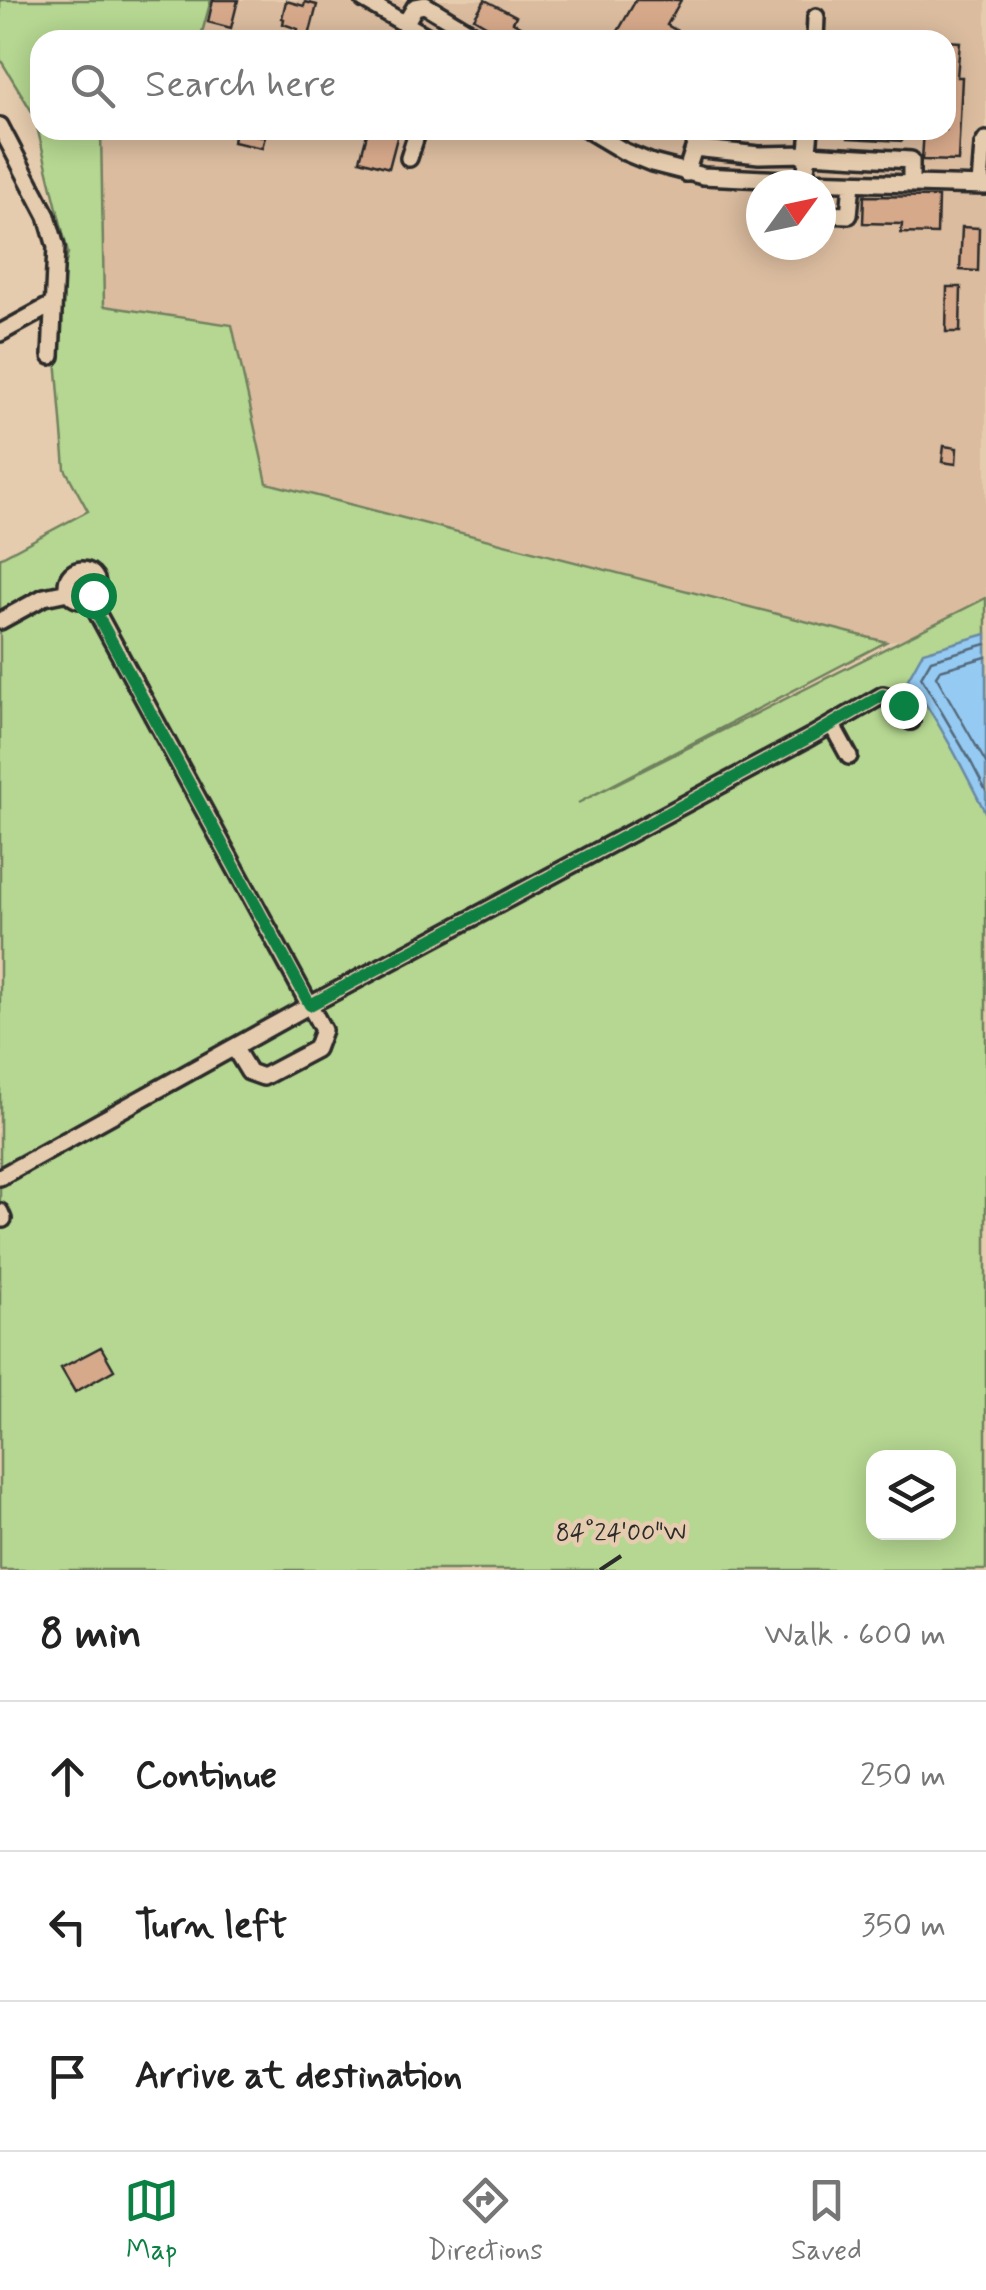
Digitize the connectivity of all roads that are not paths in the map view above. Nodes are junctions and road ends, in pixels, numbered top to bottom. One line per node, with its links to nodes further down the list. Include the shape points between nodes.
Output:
1 (364, 0): 4 (street)
2 (816, 17): 8 (street)
3 (448, 19): 4 (street, via 415,6); 6 (street); 7 (street)
4 (405, 24): 5 (street)
5 (416, 30)
6 (440, 30)
7 (464, 30)
8 (815, 30)
9 (0, 126): 30 (street, via 47,216 56,248)
10 (415, 140): 19 (street)
11 (605, 140): 22 (street)
12 (697, 140): 15 (street)
13 (810, 140): 18 (street)
14 (986, 140): 28 (street)
15 (694, 148): 16 (street); 22 (street)
16 (734, 153): 17 (street); 23 (street)
17 (758, 154): 18 (street); 20 (street)
18 (809, 154): 21 (street); 27 (street, via 911,160)
19 (409, 158)
20 (764, 170)
21 (807, 170)
22 (686, 173): 23 (street)
23 (732, 179): 24 (street)
24 (746, 180)
25 (836, 182): 26 (street)
26 (852, 182): 27 (street); 29 (street, via 848,215)
27 (912, 184): 28 (street)
28 (983, 186)
29 (836, 215)
30 (53, 304): 31 (street); 32 (street)
31 (0, 333)
32 (51, 356)
33 (68, 592): 34 (street); 34 (street, via 68,577 86,570 96,581); 35 (street)
34 (88, 598): 39 (street)
35 (0, 620)
36 (911, 721): 37 (street, via 903,705 883,695)
37 (832, 724): 38 (street); 39 (street)
38 (849, 756)
39 (310, 1005): 40 (street); 40 (street, via 322,1030 316,1049 263,1077 248,1072)
40 (235, 1048): 41 (street)
41 (0, 1178)

